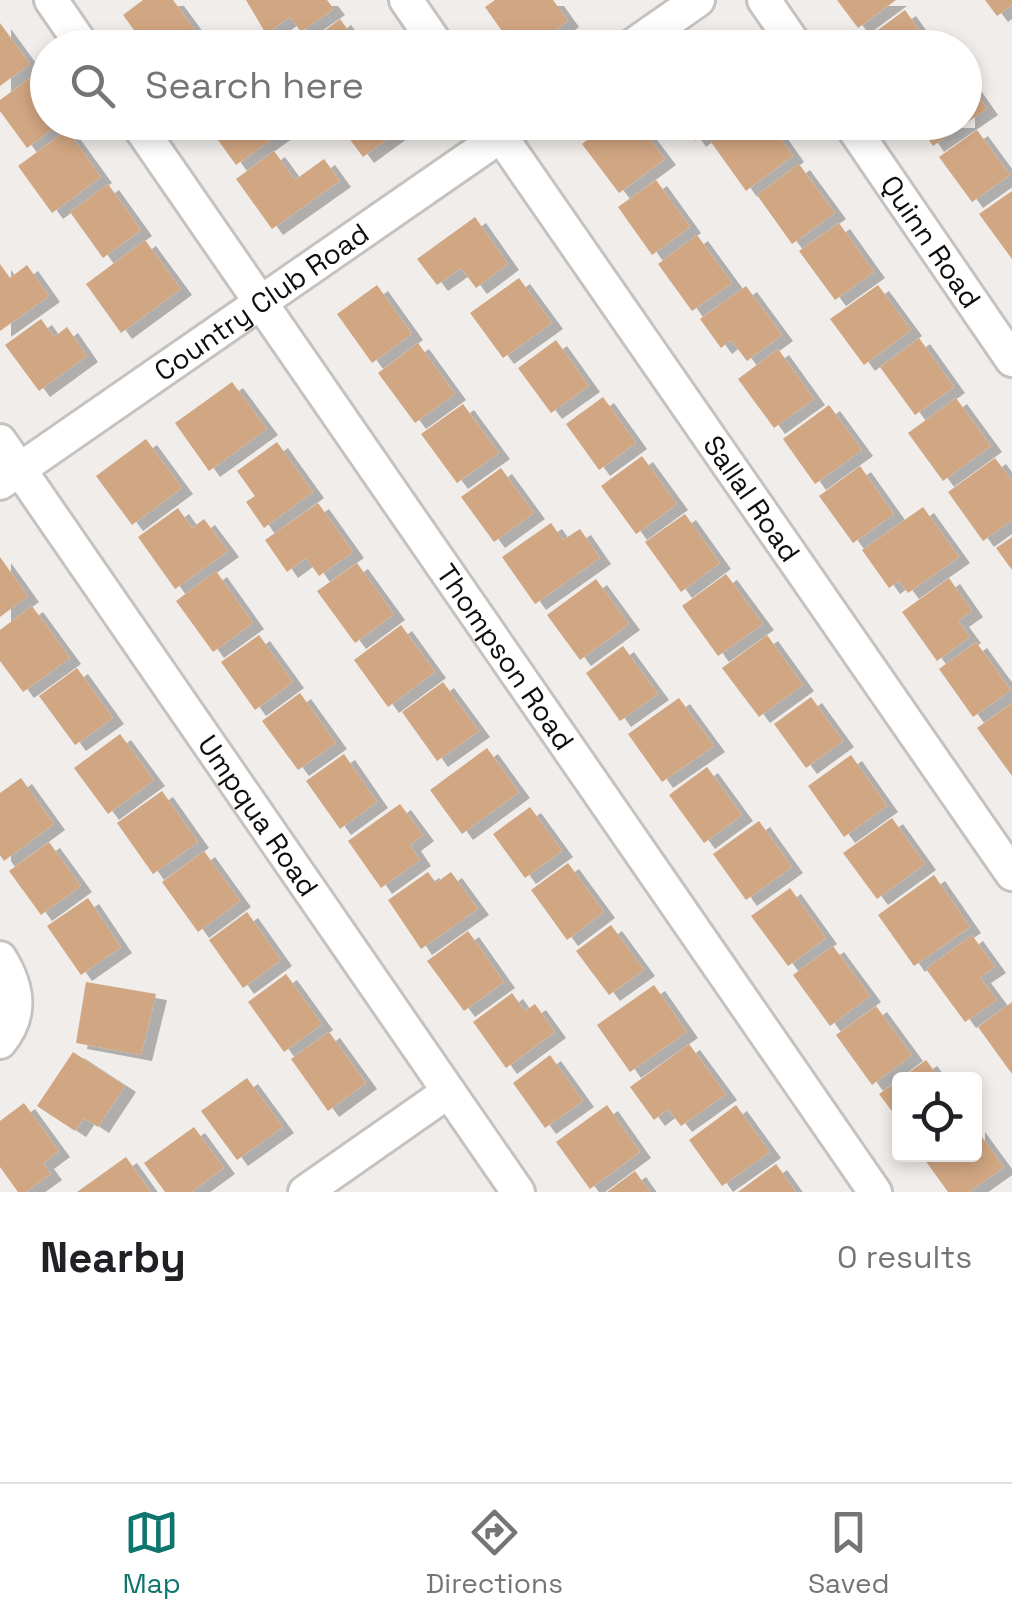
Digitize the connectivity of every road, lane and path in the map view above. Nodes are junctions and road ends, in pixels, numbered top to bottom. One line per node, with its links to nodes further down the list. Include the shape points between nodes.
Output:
1 (51, 0): 5 (street)
2 (406, 0): 6 (street)
3 (698, 0): 7 (street)
4 (764, 0): 8 (street)
5 (72, 30)
6 (427, 30)
7 (656, 30)
8 (785, 30)
9 (148, 140): 13 (street, Thompson Road)
10 (486, 140): 13 (street, Country Club Road)
11 (513, 140): 17 (street, Sallal Road)
12 (861, 140): 14 (street, Quinn Road)
13 (260, 302): 16 (street, Country Club Road); 23 (street, Thompson Road)
14 (1012, 360)
15 (0, 441): 16 (street, Umpqua Road)
16 (10, 476): 20 (street, Umpqua Road)
17 (1012, 874)
18 (0, 958): 19 (street, via 17,1006)
19 (0, 1042)
20 (448, 1092): 21 (street); 22 (street, Umpqua Road)
21 (304, 1192)
22 (518, 1192)
23 (875, 1192)

